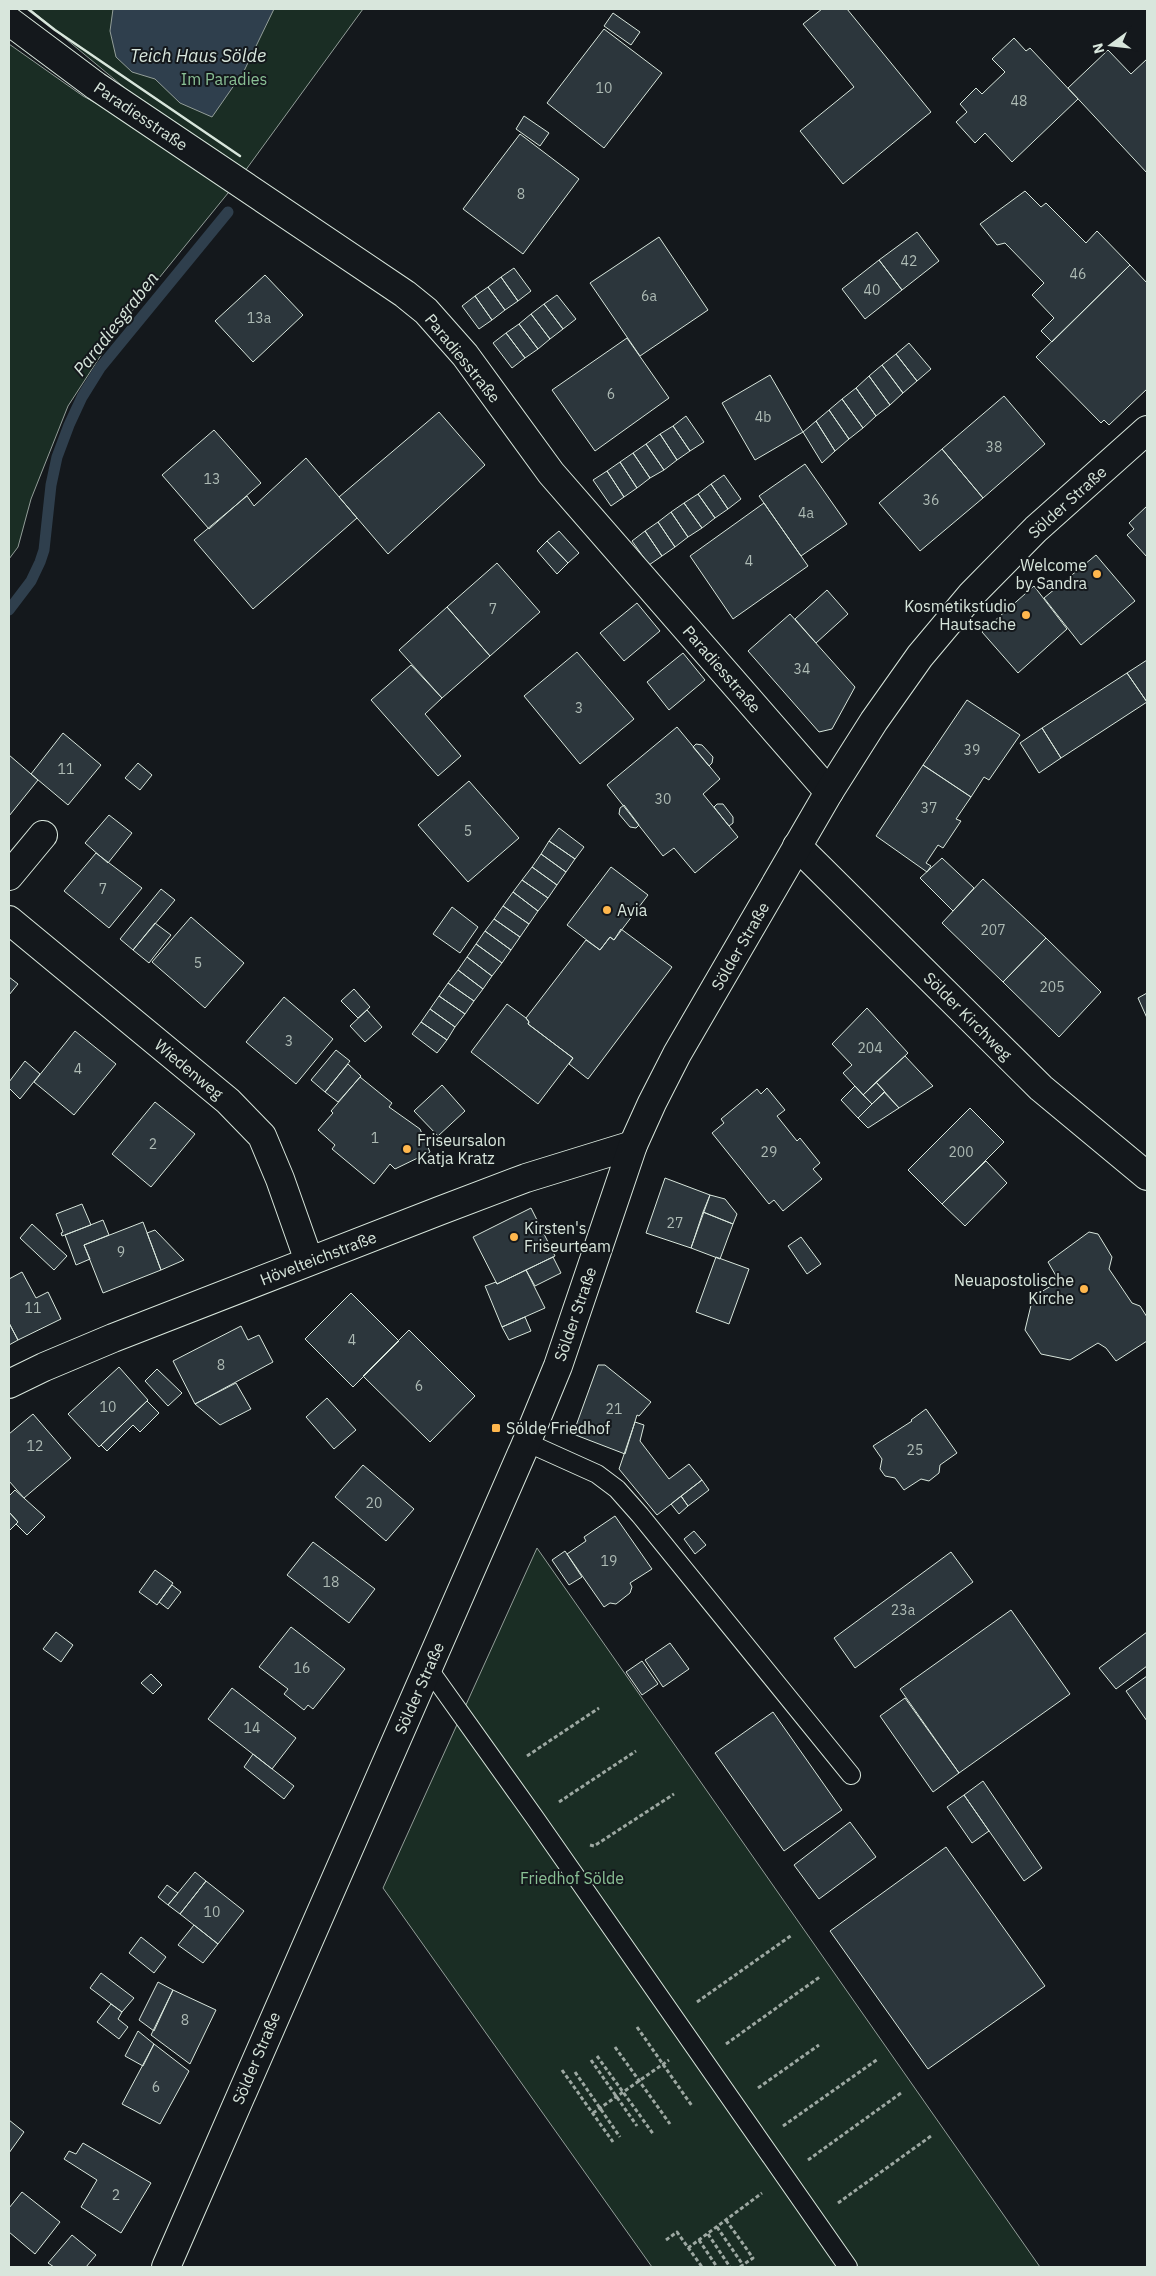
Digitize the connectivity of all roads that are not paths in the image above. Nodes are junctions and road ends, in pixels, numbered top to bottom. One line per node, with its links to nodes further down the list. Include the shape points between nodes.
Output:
1 (9, 21): 3 (street, Paradiesstraße, via 96,86 426,311 465,355 551,472)
2 (1147, 430): 3 (street, Sölder Straße, via 1036,529 972,594 920,656)
3 (829, 792): 5 (street, Sölder Straße)
4 (43, 835): 6 (street)
5 (797, 846): 8 (street, Sölder Straße, via 676,1054); 9 (street, Sölder Kirchweg, via 1041,1088)
6 (9, 876)
7 (9, 920): 10 (street, Wiedenweg, via 228,1101 262,1136)
8 (633, 1145): 10 (street, Hövelteichstraße, via 526,1178); 12 (street, Sölder Straße, via 558,1366)
9 (1147, 1176)
10 (309, 1261): 11 (street, Hövelteichstraße, via 113,1338)
11 (9, 1384)
12 (526, 1442): 13 (street, Sölder Straße); 14 (lane, via 597,1474 617,1489)
13 (428, 1668): 15 (street, Sölder Straße); 16 (lane)
14 (851, 1774)
15 (166, 2267)
16 (848, 2267)

